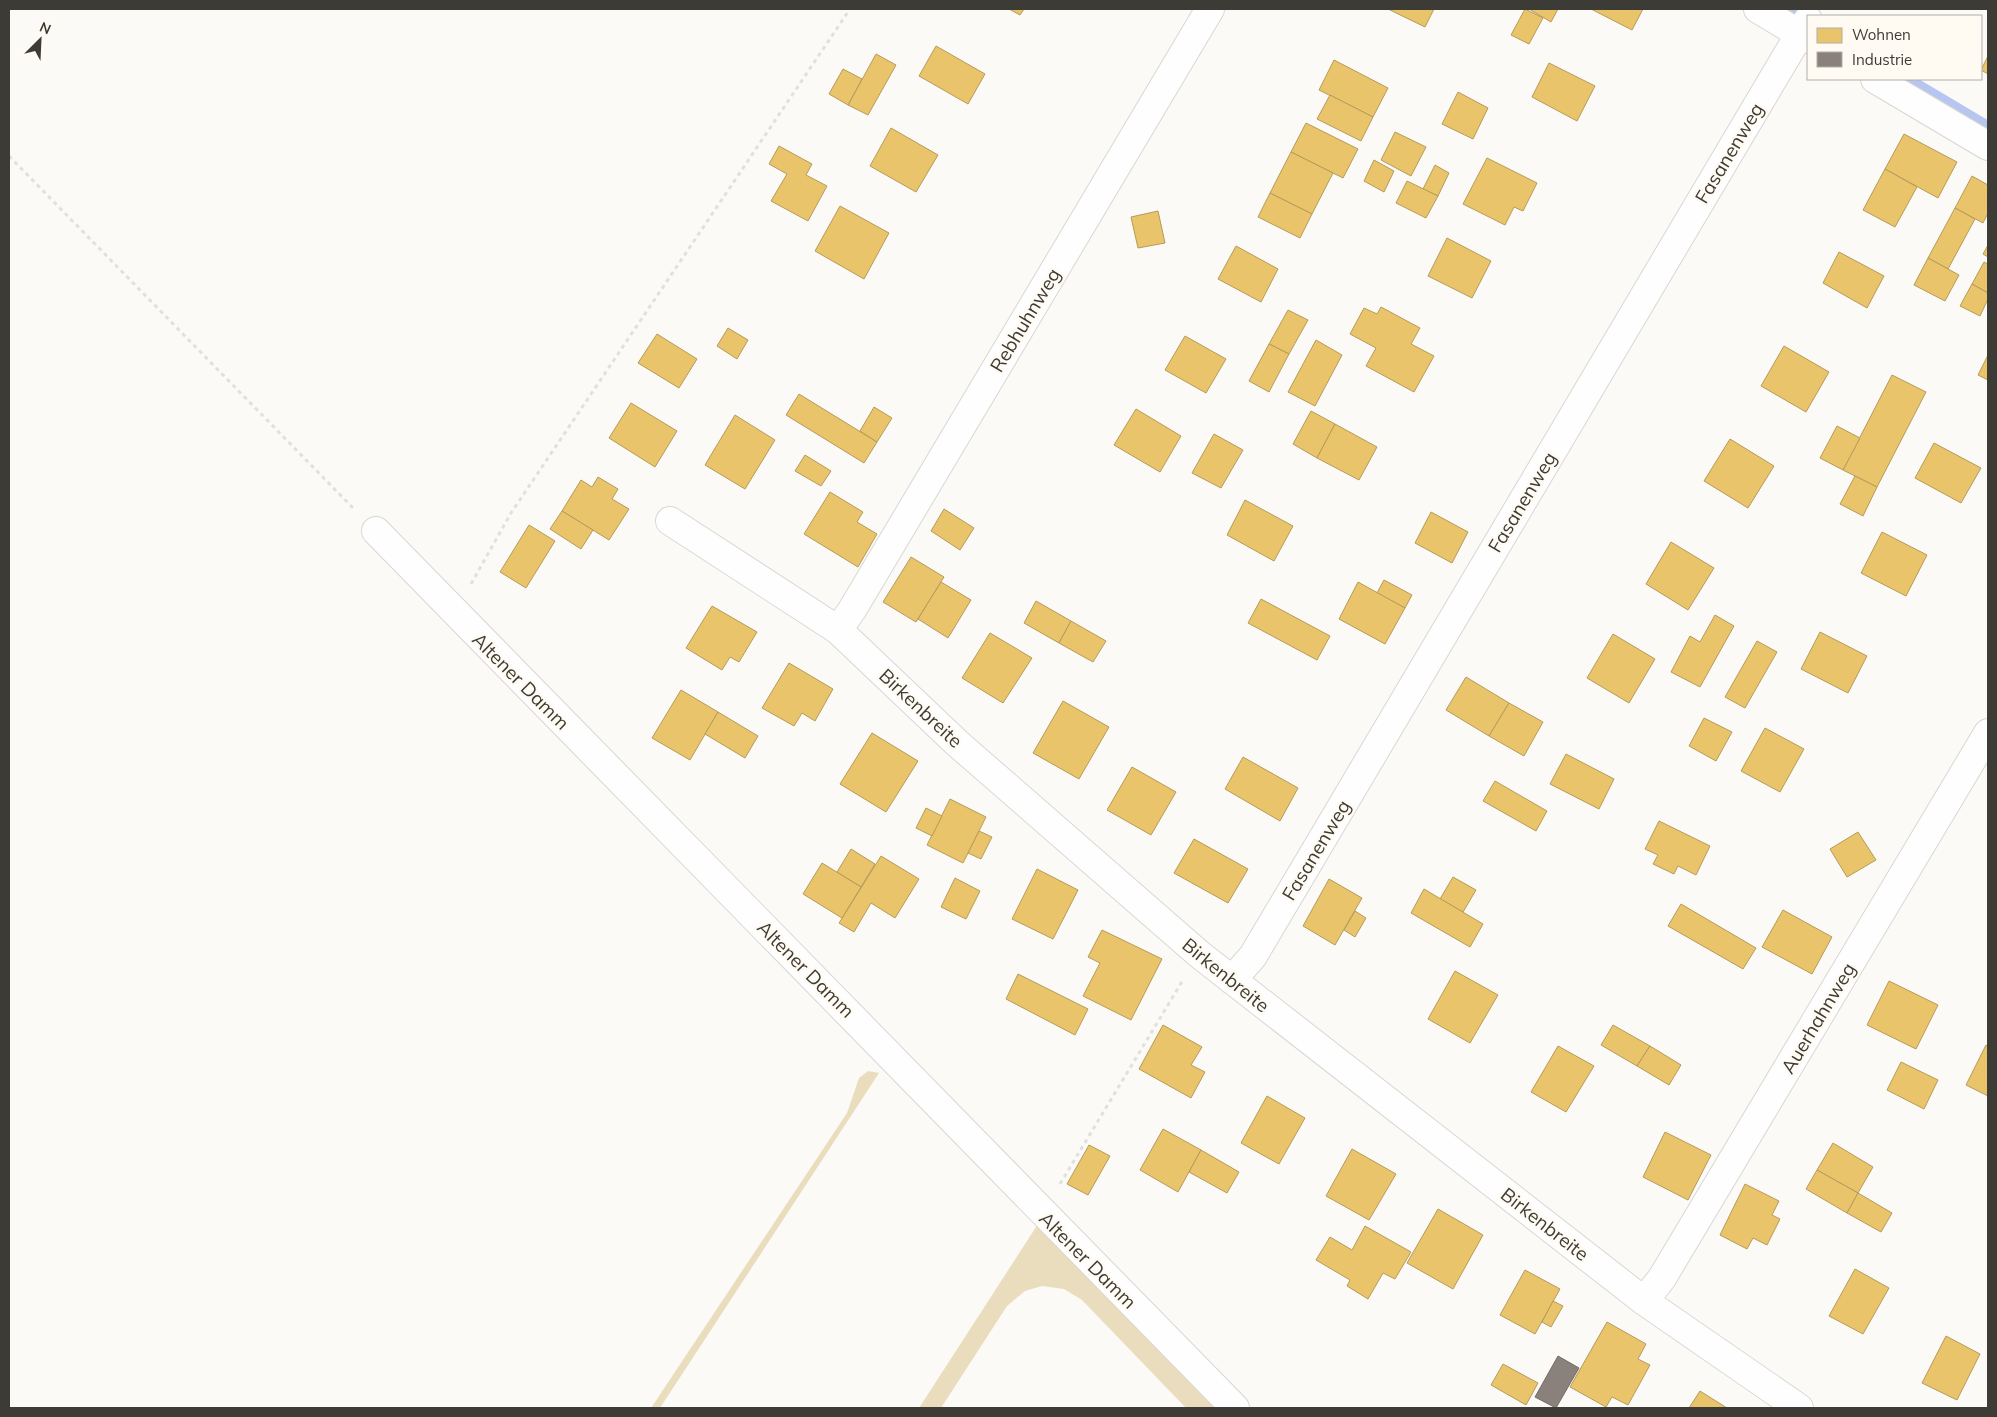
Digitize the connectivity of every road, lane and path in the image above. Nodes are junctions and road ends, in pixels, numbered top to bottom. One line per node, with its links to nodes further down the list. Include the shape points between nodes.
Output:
1 (850, 9): 11 (path, via 511,513 474,581)
2 (1210, 9): 12 (street, Rebhuhnweg)
3 (1758, 9): 4 (street)
4 (1807, 21)
5 (1807, 25): 15 (street, Fasanenweg, via 1258,948)
6 (1877, 80): 7 (street)
7 (1988, 146)
8 (9, 156): 10 (path)
9 (670, 521): 12 (street, Birkenbreite)
10 (376, 531): 11 (street, Altener Damm)
11 (449, 608): 16 (street, Altener Damm)
12 (838, 630): 14 (street, Birkenbreite, via 957,743)
13 (1988, 733): 17 (street, Auerhahnweg, via 1662,1278)
14 (1199, 954): 15 (street, Birkenbreite); 16 (path, via 1058,1187)
15 (1232, 980): 17 (street, Birkenbreite)
16 (1037, 1208): 18 (street, Altener Damm)
17 (1644, 1300): 19 (street, Birkenbreite)
18 (1235, 1408)
19 (1800, 1408)

